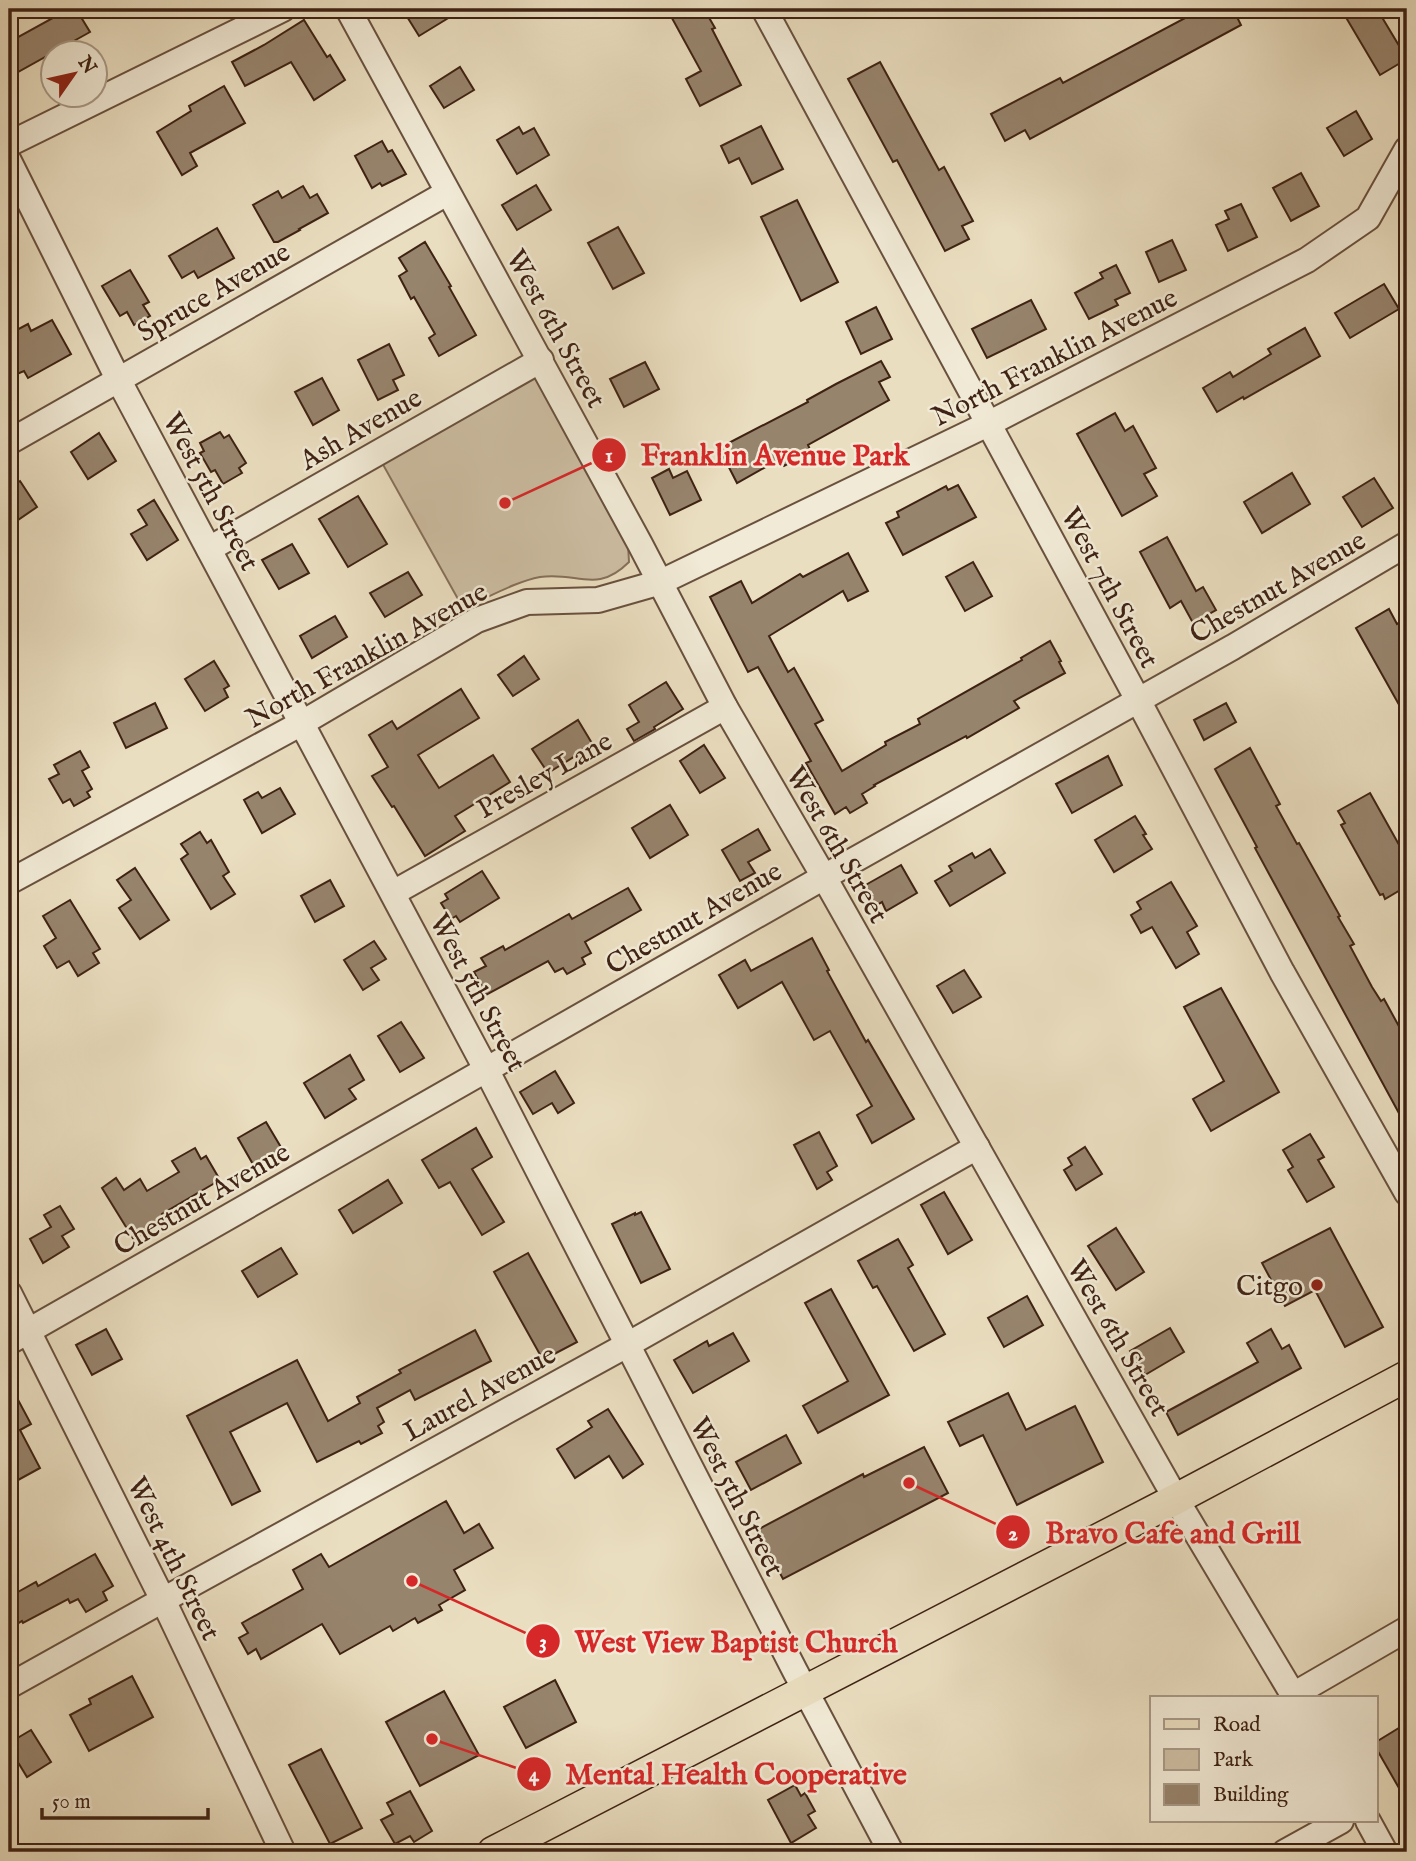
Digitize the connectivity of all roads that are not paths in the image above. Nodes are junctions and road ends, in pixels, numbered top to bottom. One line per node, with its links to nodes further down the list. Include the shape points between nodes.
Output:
1 (283, 9): 4 (street)
2 (348, 9): 7 (street, West 6th Street)
3 (764, 9): 10 (street, West 7th Street)
4 (9, 144)
5 (1407, 149): 10 (street, North Franklin Avenue, via 1368,218 1307,260)
6 (9, 161): 9 (street, West 5th Street)
7 (447, 193): 8 (street, West 6th Street); 9 (street, Spruce Avenue)
8 (541, 360): 12 (street, Ash Avenue); 14 (street, West 6th Street)
9 (118, 379): 11 (street, Spruce Avenue); 12 (street, West 5th Street)
10 (988, 424): 14 (street, North Franklin Avenue); 15 (street, West 7th Street)
11 (9, 442)
12 (209, 549): 17 (street, West 5th Street)
13 (1404, 553): 15 (street, Chestnut Avenue)
14 (661, 582): 16 (street, West 6th Street); 17 (street, North Franklin Avenue, via 598,600 527,602 477,620)
15 (1138, 701): 18 (street, Chestnut Avenue); 23 (street, West 7th Street, via 1282,972)
16 (724, 707): 18 (street, West 6th Street); 20 (street, Presley Lane)
17 (302, 723): 19 (street, North Franklin Avenue); 20 (street, West 5th Street)
18 (824, 877): 21 (street, Chestnut Avenue); 22 (street, West 6th Street)
19 (9, 882)
20 (393, 893): 21 (street, West 5th Street)
21 (486, 1069): 25 (street, Chestnut Avenue); 26 (street, West 5th Street)
22 (976, 1147): 26 (street, Laurel Avenue); 28 (street, West 6th Street)
23 (1407, 1193)
24 (9, 1293): 25 (street, West 4th Street)
25 (19, 1337): 29 (street, West 4th Street)
26 (627, 1345): 29 (street, Laurel Avenue); 32 (street, West 5th Street)
27 (1407, 1376): 28 (main road)
28 (1177, 1499): 32 (main road); 33 (street, West 6th Street)
29 (163, 1600): 31 (street, Laurel Avenue); 36 (street, West 4th Street)
30 (1407, 1629): 33 (street)
31 (9, 1686)
32 (805, 1690): 37 (main road); 38 (street, West 5th Street)
33 (1294, 1696)
34 (1338, 1822): 39 (street)
35 (1369, 1822): 40 (street)
36 (283, 1852)
37 (493, 1852)
38 (891, 1852)
39 (1284, 1852)
40 (1385, 1852)

